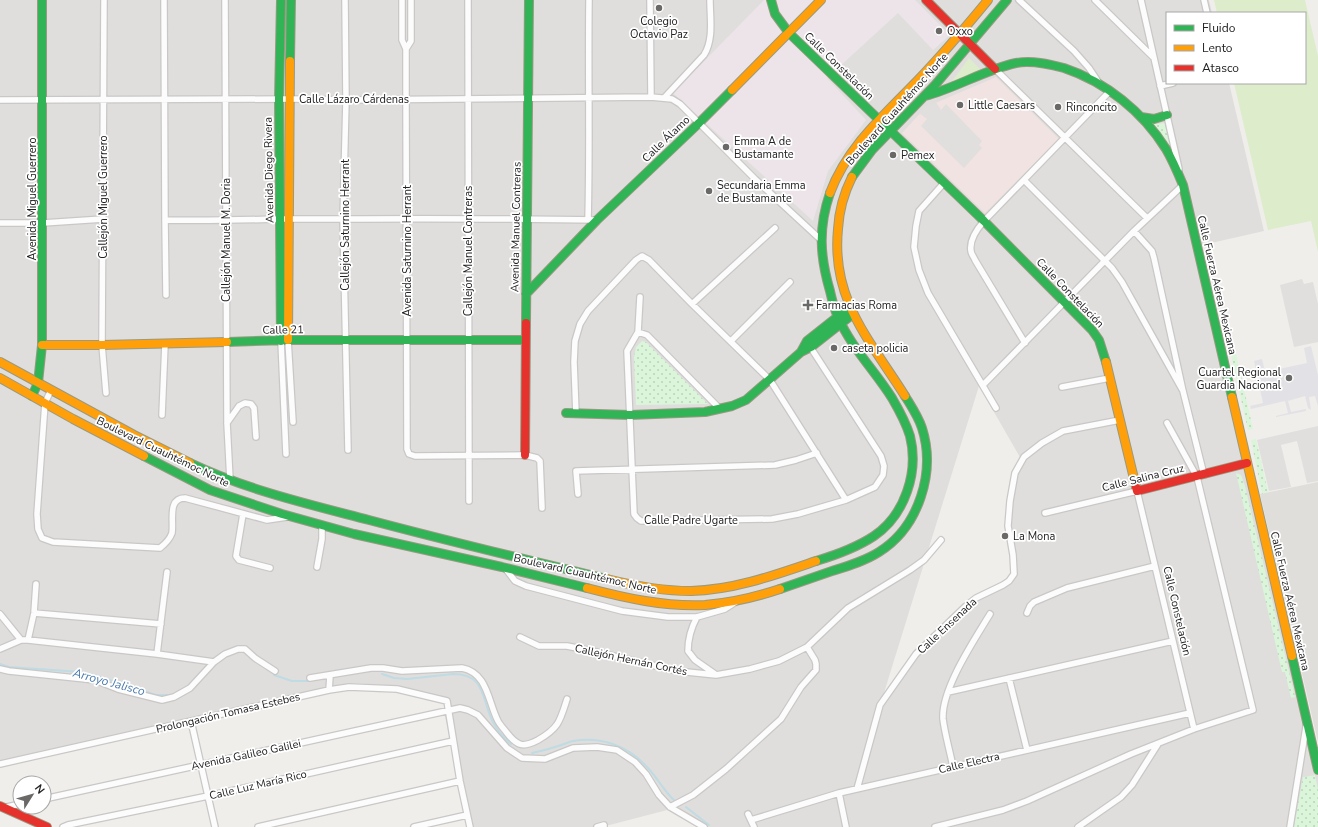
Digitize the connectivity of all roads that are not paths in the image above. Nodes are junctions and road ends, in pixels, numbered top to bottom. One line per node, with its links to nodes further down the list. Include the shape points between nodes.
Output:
1 (42, 0): 44 (main road, Avenida Miguel Guerrero)
2 (104, 0): 45 (street, Callejón Miguel Guerrero)
3 (164, 0): 46 (street)
4 (225, 0): 47 (street, Callejón Manuel M. Doria)
5 (281, 0): 41 (main road, Avenida Diego Rivera)
6 (290, 0): 42 (main road, Avenida Diego Rivera)
7 (345, 0): 48 (street, Callejón Saturnino Herrant)
8 (402, 0): 28 (street, Avenida Saturnino Herrant, via 402,40)
9 (411, 0): 28 (street, Avenida Saturnino Herrant, via 411,41)
10 (468, 0): 37 (street, Callejón Manuel Contreras)
11 (529, 0): 38 (main road, Avenida Manuel Contreras)
12 (589, 0): 39 (street)
13 (650, 0): 36 (street)
14 (710, 0): 40 (street, via 708,47 704,55)
15 (771, 0): 25 (main road, Calle Constelación, via 775,14)
16 (821, 0): 25 (main road, Calle Álamo)
17 (926, 0): 26 (main road)
18 (988, 0): 26 (main road, Boulevard Cuauhtémoc Norte)
19 (1007, 0): 27 (main road, Boulevard Cuauhtémoc Norte)
20 (1019, 0): 31 (street, via 1074,51)
21 (1095, 0): 29 (street)
22 (1141, 0): 29 (street)
23 (1204, 0): 24 (street)
24 (1207, 12)
25 (789, 33): 52 (main road, Calle Constelación); 53 (main road, Calle Álamo)
26 (960, 34): 27 (main road); 52 (main road, Boulevard Cuauhtémoc Norte)
27 (970, 44): 30 (main road); 35 (main road, Boulevard Cuauhtémoc Norte)
28 (406, 49): 49 (street, Avenida Saturnino Herrant)
29 (1153, 57): 33 (street)
30 (995, 69): 31 (main road, Calle Fuerza Aérea Mexicana, via 1018,63 1045,63 1068,69); 35 (main road, Calle Fuerza Aérea Mexicana, via 938,94); 55 (street)
31 (1100, 84): 34 (main road, Calle Fuerza Aérea Mexicana)
32 (1169, 84): 33 (street)
33 (1160, 86): 50 (street)
34 (1110, 91): 51 (main road, Calle Fuerza Aérea Mexicana); 55 (street)
35 (925, 96): 54 (main road, Boulevard Cuauhtémoc Norte)
36 (651, 97): 39 (street, Calle Lázaro Cárdenas); 40 (street, Calle Lázaro Cárdenas)
37 (468, 98): 38 (street, Calle Lázaro Cárdenas); 49 (street, Calle Lázaro Cárdenas); 59 (street, Callejón Manuel Contreras)
38 (529, 98): 39 (street, Calle Lázaro Cárdenas); 60 (main road, Avenida Manuel Contreras)
39 (588, 98): 67 (street)
40 (664, 98): 53 (street, Calle Lázaro Cárdenas, via 676,100)
41 (279, 99): 42 (street, Calle Lázaro Cárdenas); 47 (street, Calle Lázaro Cárdenas); 63 (main road, Avenida Diego Rivera)
42 (291, 99): 48 (street, Calle Lázaro Cárdenas); 63 (main road, Avenida Diego Rivera)
43 (0, 100): 44 (street, Calle Lázaro Cárdenas)
44 (43, 100): 45 (street, Calle Lázaro Cárdenas); 72 (main road, Avenida Miguel Guerrero)
45 (104, 100): 46 (street, Calle Lázaro Cárdenas); 62 (street, Callejón Miguel Guerrero)
46 (164, 100): 47 (street, Calle Lázaro Cárdenas); 65 (street)
47 (226, 100): 69 (street, Callejón Manuel M. Doria)
48 (346, 100): 49 (street, Calle Lázaro Cárdenas); 66 (street, Callejón Saturnino Herrant)
49 (406, 100): 64 (street, Avenida Saturnino Herrant)
50 (1167, 115): 51 (main road, via 1154,119); 58 (street)
51 (1141, 117): 58 (main road, Calle Fuerza Aérea Mexicana, via 1165,146)
52 (879, 121): 54 (main road, Calle Constelación); 75 (main road, Boulevard Cuauhtémoc Norte, via 852,152 836,179 829,196)
53 (699, 123): 68 (main road, Calle Álamo); 75 (street, Calle Lázaro Cárdenas)
54 (890, 132): 57 (main road, Calle Constelación); 83 (main road, Boulevard Cuauhtémoc Norte, via 858,167 843,197 836,257 838,272)
55 (1065, 137): 56 (street); 61 (street)
56 (1024, 180): 70 (street); 76 (street)
57 (944, 183): 70 (main road, Calle Constelación); 103 (street, via 919,211 914,247 928,293)
58 (1183, 185): 61 (street); 126 (main road, Calle Fuerza Aérea Mexicana)
59 (469, 218): 60 (street); 64 (street); 89 (street, Callejón Manuel Contreras)
60 (527, 218): 67 (street); 78 (main road, Avenida Manuel Contreras)
61 (1147, 218): 74 (street)
62 (103, 219): 72 (street); 97 (street, Callejón Miguel Guerrero)
63 (285, 219): 66 (street); 69 (street); 86 (main road, Avenida Diego Rivera)
64 (407, 219): 66 (street); 88 (street, Avenida Saturnino Herrant)
65 (165, 220): 69 (street); 79 (street)
66 (343, 220): 87 (street, Callejón Saturnino Herrant)
67 (588, 220): 68 (street)
68 (597, 220): 78 (main road, Calle Álamo)
69 (227, 221): 92 (street, Callejón Manuel M. Doria)
70 (984, 221): 81 (main road, Calle Constelación); 93 (street, via 972,240 971,251)
71 (0, 223): 72 (street)
72 (43, 223): 96 (main road, Avenida Miguel Guerrero)
73 (775, 228): 82 (street)
74 (1134, 231): 76 (street); 106 (street, via 1154,258)
75 (820, 239): 84 (main road, Boulevard Cuauhtémoc Norte, via 825,275)
76 (1105, 261): 81 (street); 106 (street, via 1122,282)
77 (790, 282): 91 (street)
78 (526, 294): 90 (main road, Avenida Manuel Contreras)
79 (166, 295)
80 (640, 297): 85 (street)
81 (1064, 302): 93 (street); 100 (main road, Calle Constelación, via 1099,340)
82 (692, 304): 91 (street); 113 (street, via 649,260 642,256 636,260 588,310 580,324 575,341 574,362)
83 (851, 311): 84 (main road); 146 (main road, Boulevard Cuauhtémoc Norte, via 913,410 923,432 927,467 920,500 908,523 880,552 813,578)
84 (839, 320): 95 (main road); 95 (main road, via 818,332); 129 (main road, Boulevard Cuauhtémoc Norte, via 902,416 913,453 908,488 902,506 873,539 835,556 752,582 695,591 638,587 282,498)
85 (638, 332): 111 (street, via 647,335); 115 (street, Calle Padre Ugarte, via 627,351)
86 (284, 340): 87 (main road, Calle 21); 92 (main road, Calle 21); 117 (street); 123 (street)
87 (347, 340): 88 (main road, Calle 21); 121 (street, Callejón Saturnino Herrant)
88 (407, 340): 89 (main road, Calle 21); 125 (street, Avenida Saturnino Herrant, via 409,454)
89 (469, 340): 90 (main road, Calle 21); 125 (street, Callejón Manuel Contreras)
90 (525, 340): 124 (main road, Avenida Manuel Contreras)
91 (731, 341): 101 (street)
92 (226, 343): 94 (main road, Calle 21); 118 (street, Callejón Manuel M. Doria)
93 (1025, 343): 103 (street)
94 (164, 344): 97 (main road, Calle 21); 114 (street)
95 (809, 344): 101 (main road); 132 (street, Calle Padre Ugarte, via 881,456 884,466 883,474 875,487)
96 (42, 345): 97 (main road, Calle 21); 102 (main road, Avenida Miguel Guerrero)
97 (102, 345): 107 (street, Callejón Miguel Guerrero)
98 (0, 362): 102 (main road, Boulevard Cuauhtémoc Norte)
99 (0, 378): 108 (main road, Boulevard Cuauhtémoc Norte)
100 (1110, 378): 104 (street); 116 (main road, Calle Constelación)
101 (770, 380): 111 (main road, via 746,400); 122 (street)
102 (38, 383): 105 (main road, Boulevard Cuauhtémoc Norte); 108 (main road, Avenida Miguel Guerrero)
103 (983, 385): 110 (street)
104 (1062, 388)
105 (51, 390): 109 (street); 129 (main road, Boulevard Cuauhtémoc Norte, via 172,454)
106 (1183, 391): 128 (street)
107 (106, 393)
108 (32, 396): 109 (main road, Boulevard Cuauhtémoc Norte)
109 (45, 403): 136 (street, via 37,524 42,538 52,542 160,548 172,533 173,505 180,498); 137 (main road, Boulevard Cuauhtémoc Norte, via 205,488)
110 (996, 408)
111 (720, 409): 115 (main road)
112 (566, 413): 113 (main road)
113 (576, 414): 115 (main road)
114 (162, 415)
115 (630, 415): 127 (street, Calle Padre Ugarte)
116 (1120, 420): 130 (main road, Calle Constelación); 185 (street, Calle Ensenada, via 1063,431 1024,457 1015,473 1010,501 1008,526 1014,574 1010,581 976,598 966,606 916,654 880,705)
117 (293, 422)
118 (227, 423): 120 (street, via 239,406 244,403 251,404 254,408); 129 (street, Callejón Manuel M. Doria)
119 (1167, 423): 128 (street)
120 (256, 437)
121 (348, 450)
122 (817, 453): 127 (street, via 775,465); 132 (street)
123 (286, 454)
124 (525, 455): 125 (street); 134 (street, via 540,461)
125 (469, 457): 133 (street, Callejón Manuel Contreras)
126 (1247, 463): 128 (main road, Calle Salina Cruz); 173 (main road, Calle Fuerza Aérea Mexicana)
127 (631, 470): 131 (street, via 576,471); 132 (street, Calle Padre Ugarte, via 634,514 641,521 772,519)
128 (1200, 476): 130 (main road, Calle Salina Cruz); 174 (street, via 1253,710)
129 (230, 480)
130 (1137, 491): 135 (street, Calle Salina Cruz); 140 (street, Calle Constelación)
131 (578, 494)
132 (846, 500)
133 (469, 501)
134 (542, 508)
135 (1045, 513)
136 (243, 514): 137 (street, via 267,520); 143 (street, via 236,556 239,560)
137 (289, 517): 138 (main road, Boulevard Cuauhtémoc Norte)
138 (322, 526): 141 (street); 142 (main road, Boulevard Cuauhtémoc Norte)
139 (941, 540): 157 (street, Callejón Hernán Cortés, via 924,560 848,608)
140 (1155, 566): 148 (street, via 1067,588 1040,599 1030,606); 156 (street, Calle Constelación)
141 (317, 567)
142 (505, 567): 146 (main road, Boulevard Cuauhtémoc Norte, via 600,592 665,604 703,605); 151 (street, via 515,581 526,586 622,611 668,617)
143 (270, 568)
144 (167, 572): 152 (street)
145 (36, 584): 147 (street)
146 (739, 600): 151 (street, via 725,609)
147 (34, 613): 152 (street); 155 (street)
148 (1027, 613)
149 (0, 614): 154 (street)
150 (990, 614): 168 (street, via 952,680)
151 (697, 617): 163 (street, via 692,626 688,651 695,660)
152 (161, 624): 159 (street)
153 (520, 637): 163 (street, Callejón Hernán Cortés, via 539,646 567,646 677,671)
154 (21, 640): 155 (street); 158 (street)
155 (28, 640): 159 (street)
156 (1173, 641): 166 (street); 171 (street, Calle Constelación)
157 (807, 647): 163 (street, Callejón Hernán Cortés, via 779,661); 191 (street, via 816,664 816,670 801,687 781,719 726,769 693,795)
158 (0, 649)
159 (157, 654): 160 (street)
160 (214, 662): 161 (street, via 190,688 162,700 118,689 95,680); 162 (street, via 225,654 245,649)
161 (0, 669)
162 (275, 671)
163 (716, 675)
164 (330, 676): 165 (street); 167 (street); 177 (street, via 371,668 402,671 462,668 470,670 479,677 489,695 498,721 513,741)
165 (310, 678)
166 (1009, 678): 168 (street); 178 (street)
167 (329, 690): 170 (street, Prolongación Tomasa Estebes, via 349,687 397,689 446,700); 172 (street, Prolongación Tomasa Estebes)
168 (948, 692): 182 (street, via 943,718)
169 (567, 700): 177 (street, via 557,726 529,745)
170 (448, 711): 175 (street); 179 (street, Avenida Galileo Galilei, via 460,708 478,715 507,748); 181 (street, Avenida Galileo Galilei)
171 (1190, 713): 174 (street, Calle Constelación); 178 (street, Calle Electra)
172 (191, 721): 180 (street, Prolongación Tomasa Estebes); 181 (street)
173 (1307, 724): 183 (main road, Calle Fuerza Aérea Mexicana); 208 (street)
174 (1194, 729): 176 (street)
175 (453, 741): 184 (street); 187 (street, Calle Luz María Rico)
176 (1158, 744): 206 (street, via 1027,801 990,814); 207 (street, via 1140,774 1121,798)
177 (521, 745): 179 (street)
178 (1027, 750): 182 (street, Calle Electra)
179 (522, 758): 191 (street, via 545,759 573,748 597,747 617,750 639,766)
180 (0, 764)
181 (201, 764): 187 (street); 188 (street, Avenida Galileo Galilei)
182 (952, 767): 185 (street, Calle Electra)
183 (1318, 770)
184 (460, 781): 193 (street); 199 (street)
185 (857, 789): 186 (street, Calle Electra)
186 (839, 793): 194 (street, Calle Electra); 205 (street)
187 (208, 796): 197 (street, Calle Luz María Rico); 198 (street)
188 (52, 797)
189 (12, 805): 190 (street)
190 (1, 807): 196 (main road)
191 (670, 807): 203 (street)
192 (748, 814): 194 (street)
193 (467, 815): 200 (street); 201 (street)
194 (751, 820): 204 (street)
195 (604, 826): 202 (street)
196 (47, 827)
197 (63, 827)
198 (216, 827)
199 (258, 827)
200 (414, 827)
201 (470, 827)
202 (597, 827)
203 (704, 827)
204 (754, 827)
205 (846, 827)
206 (935, 827)
207 (1078, 827)
208 (1290, 827)

